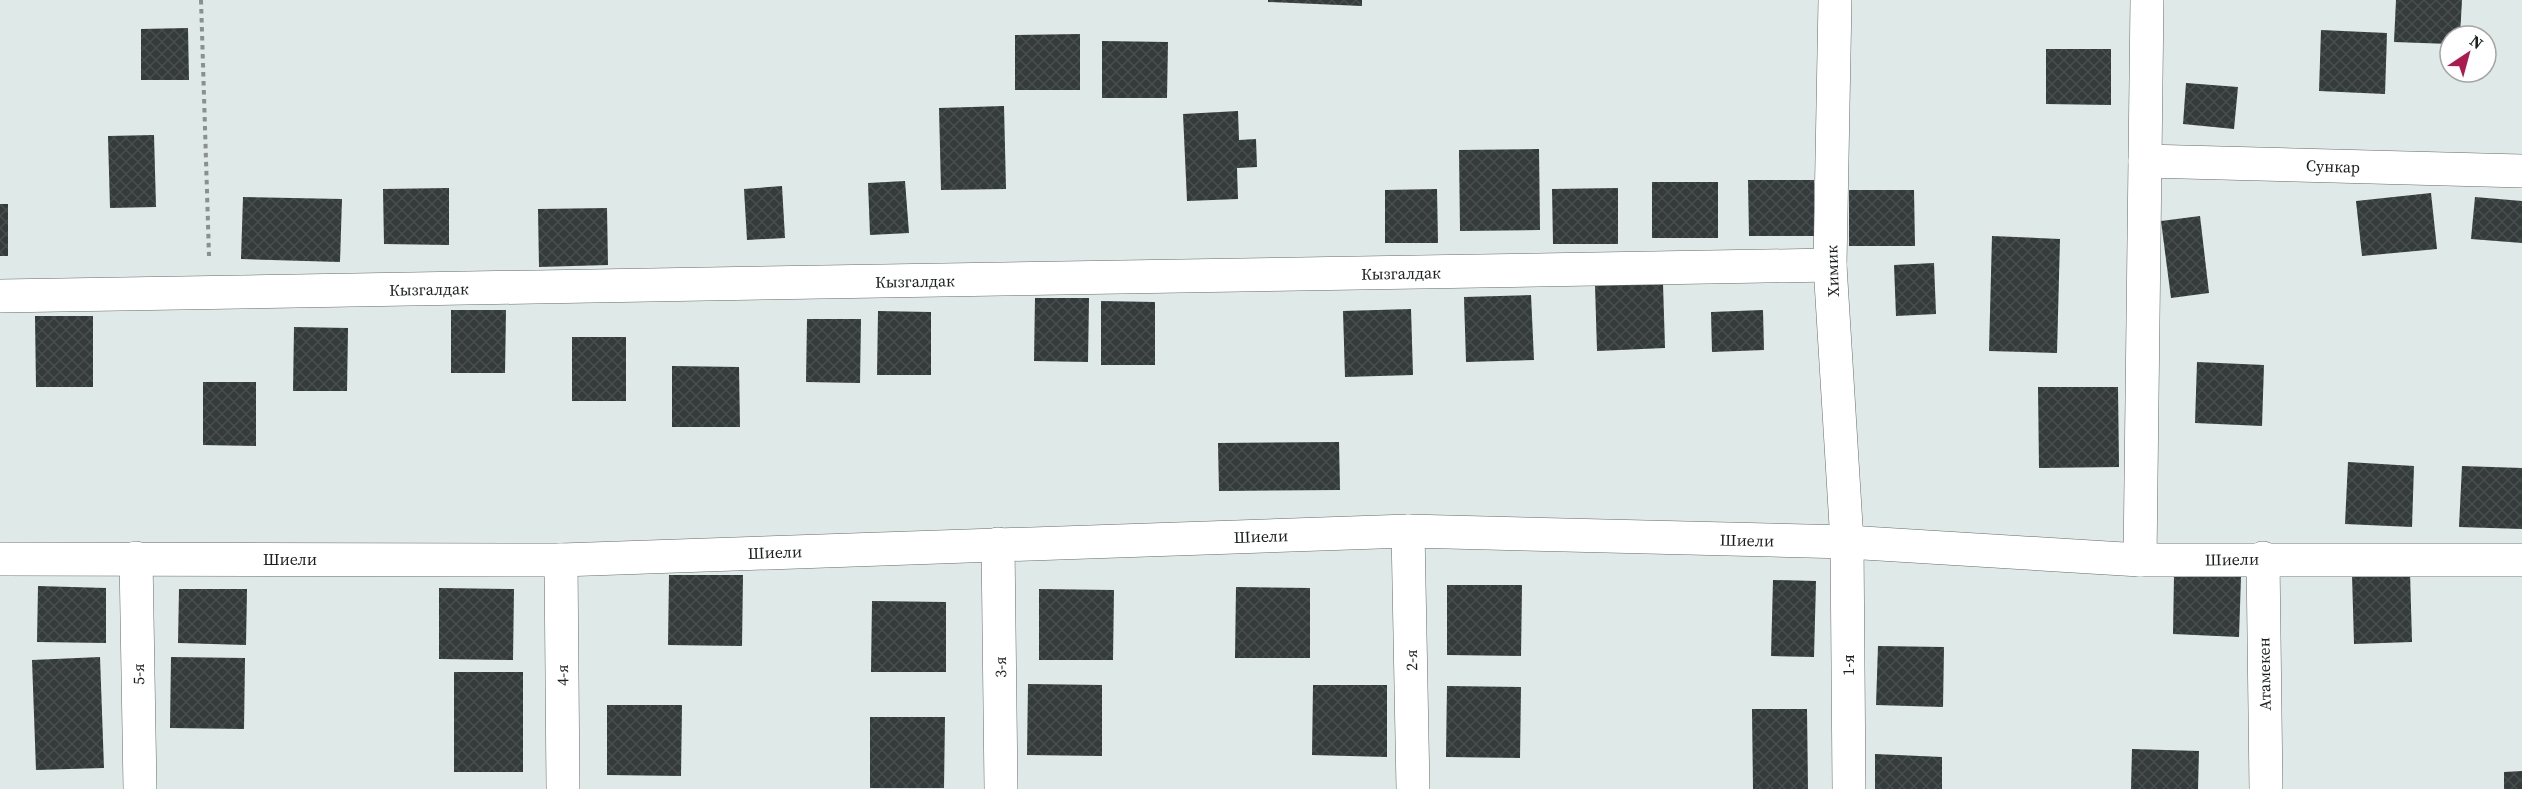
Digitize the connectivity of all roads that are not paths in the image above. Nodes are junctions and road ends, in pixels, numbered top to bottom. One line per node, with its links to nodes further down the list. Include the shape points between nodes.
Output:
1 (1835, 0): 5 (street, Химик)
2 (2147, 0): 3 (street)
3 (2145, 161): 4 (street, Сункар); 14 (street)
4 (2522, 171)
5 (1830, 265): 6 (street, Кызгалдак); 8 (street, Химик)
6 (0, 296)
7 (1408, 531): 8 (street, Шиели); 9 (street, Шиели); 19 (street, 2-я)
8 (1847, 542): 14 (street, Шиели); 20 (street, 1-я)
9 (999, 544): 13 (street, Шиели); 18 (street, 3-я)
10 (136, 558): 12 (street, Шиели); 13 (street, Шиели); 16 (street, 5-я)
11 (2263, 558): 14 (street, Шиели); 15 (street, Шиели); 21 (street, Атамекен)
12 (0, 559)
13 (561, 560): 17 (street, 4-я)
14 (2140, 560)
15 (2522, 560)
16 (140, 789)
17 (563, 789)
18 (1001, 789)
19 (1413, 789)
20 (1849, 789)
21 (2266, 789)

